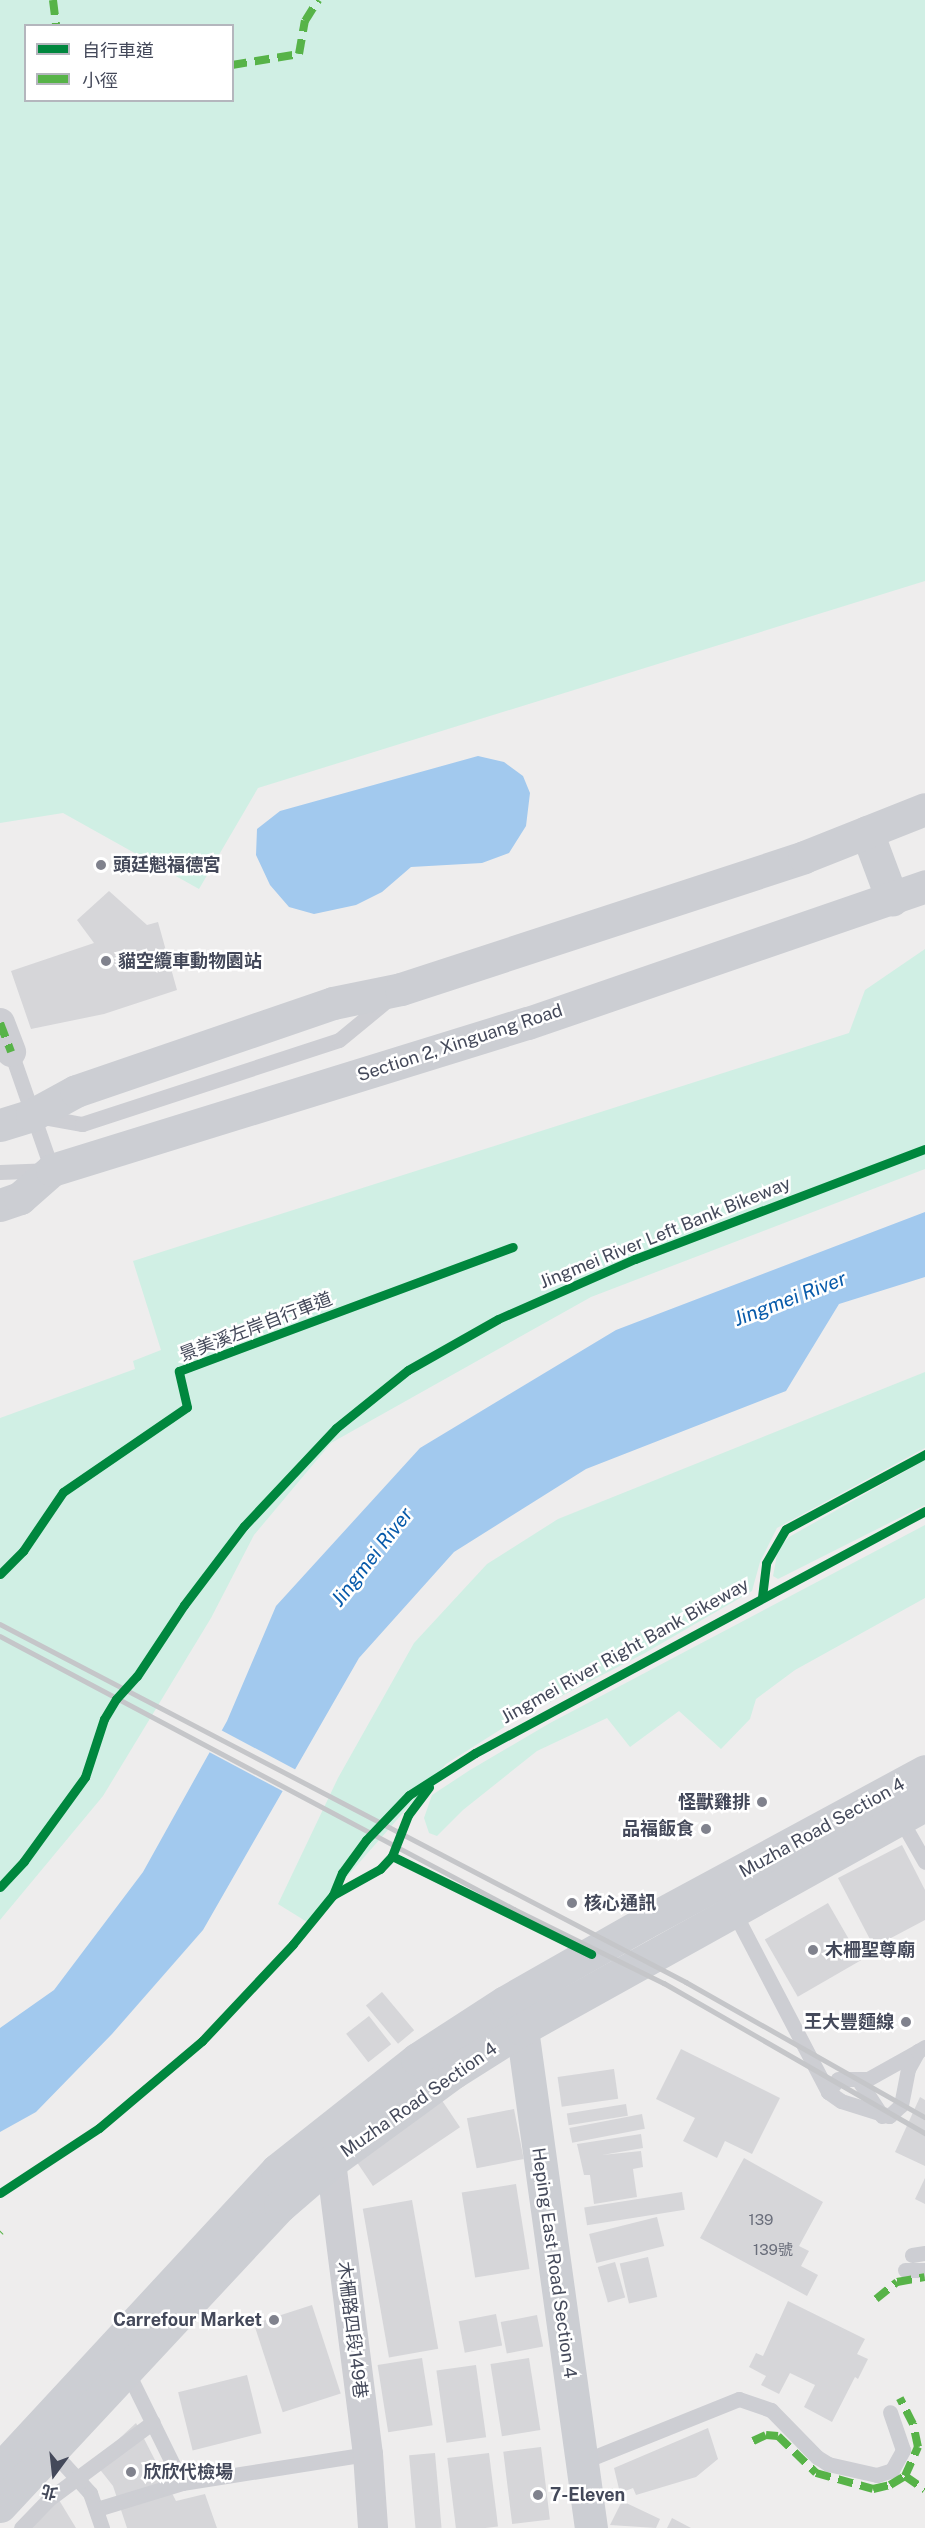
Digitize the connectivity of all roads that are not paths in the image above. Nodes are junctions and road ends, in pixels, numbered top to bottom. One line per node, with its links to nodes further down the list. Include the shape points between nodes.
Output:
1 (925, 810): 2 (main road)
2 (867, 832): 4 (main road); 7 (main road, via 804,857 401,989 333,1003 99,1083)
3 (925, 886): 4 (main road, Section 2, Xinguang Road)
4 (892, 899): 9 (main road, Section 2, Xinguang Road, via 528,1023)
5 (0, 1023): 6 (street)
6 (10, 1052): 7 (lane)
7 (33, 1115): 8 (main road); 9 (lane)
8 (0, 1125)
9 (52, 1170): 10 (lane); 11 (main road, Section 2, Xinguang Road, via 20,1198)
10 (0, 1172)
11 (0, 1205)
12 (925, 1771): 15 (main road, Muzha Road Section 4)
13 (913, 1812): 14 (lane); 15 (main road, Muzha Road Section 4)
14 (925, 1862)
15 (726, 1898): 16 (main road, Muzha Road Section 4); 19 (lane)
16 (513, 2016): 21 (main road, Muzha Road Section 4, via 417,2059); 29 (main road, Heping East Road Section 4)
17 (921, 2049): 18 (lane); 20 (lane, via 908,2070 901,2105 896,2112)
18 (859, 2081): 19 (lane, via 838,2079); 20 (lane)
19 (828, 2092): 20 (lane)
20 (883, 2117)
21 (323, 2150): 24 (main road, Muzha Road Section 4, via 258,2189); 28 (street, 木柵路四段149巷)
22 (905, 2270): 23 (lane)
23 (925, 2270)
24 (120, 2362): 26 (lane); 27 (main road, Muzha Road Section 4); 30 (main road, Muzha Road Section 4)
25 (890, 2412): 29 (lane, via 903,2450 891,2470 868,2475 817,2457 771,2410 739,2399)
26 (153, 2422): 31 (lane); 32 (lane)
27 (52, 2451): 31 (lane); 33 (main road, Muzha Road Section 4)
28 (368, 2454): 32 (lane); 37 (street, 木柵路四段149巷)
29 (582, 2462): 38 (main road, Heping East Road Section 4)
30 (0, 2469)
31 (79, 2479): 34 (lane); 35 (lane, via 49,2499)
32 (182, 2483): 34 (lane)
33 (0, 2506)
34 (97, 2509): 36 (lane)
35 (21, 2528)
36 (102, 2528)
37 (373, 2528)
38 (591, 2528)

